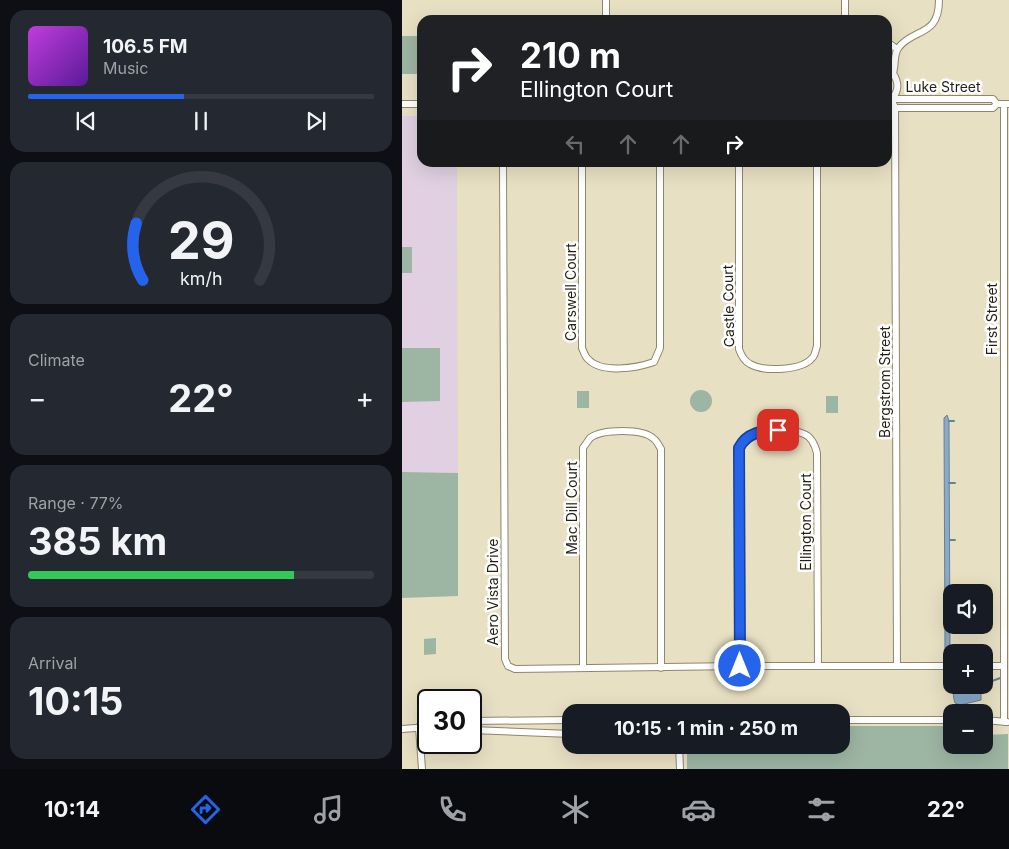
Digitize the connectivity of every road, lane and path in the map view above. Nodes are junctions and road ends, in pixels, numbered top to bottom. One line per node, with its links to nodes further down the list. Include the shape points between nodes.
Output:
1 (606, 0): 4 (street)
2 (845, 0): 5 (street)
3 (939, 0): 7 (street, via 936,18 931,25)
4 (606, 15)
5 (845, 15)
6 (892, 45): 7 (street)
7 (897, 48): 8 (street, Bergstrom Street)
8 (892, 74)
9 (892, 99): 13 (street, Luke Street, via 993,99)
10 (892, 103): 14 (street, Bergstrom Street)
11 (402, 104): 12 (street)
12 (417, 104)
13 (1003, 104): 14 (street, Luke Street, via 993,108); 20 (street, First Street)
14 (895, 108): 24 (street, Bergstrom Street)
15 (503, 167): 28 (street, Aero Vista Drive, via 505,659 508,666 515,669)
16 (582, 167): 17 (street, Carswell Court, via 582,348 588,360 604,368 622,369 654,362 660,348)
17 (660, 167)
18 (739, 167): 19 (street, Castle Court, via 739,348 742,357 750,364 778,369 803,364 813,357 817,346)
19 (817, 167)
20 (1006, 358): 21 (street, First Street)
21 (1006, 534): 27 (street, First Street)
22 (740, 666): 23 (street, Aero Vista Drive); 23 (street, Ellington Court, via 739,448 743,440 753,434 778,430 805,434 815,443 818,453); 29 (street, Aero Vista Drive)
23 (818, 666): 24 (street, Aero Vista Drive)
24 (897, 666): 25 (street, Aero Vista Drive)
25 (943, 666)
26 (993, 666): 27 (street)
27 (1004, 666): 35 (street, First Street)
28 (583, 668): 29 (street, Aero Vista Drive); 29 (street, Mac Dill Court, via 583,448 591,438 622,431 654,438 661,449)
29 (661, 668)
30 (482, 720): 31 (street)
31 (562, 720)
32 (850, 720): 33 (street)
33 (943, 720)
34 (993, 721): 35 (street)
35 (1006, 722)
36 (417, 728): 37 (street)
37 (402, 729)
38 (482, 730): 39 (street)
39 (562, 734)
40 (421, 754): 42 (street)
41 (680, 754): 43 (street)
42 (422, 769)
43 (680, 769)

